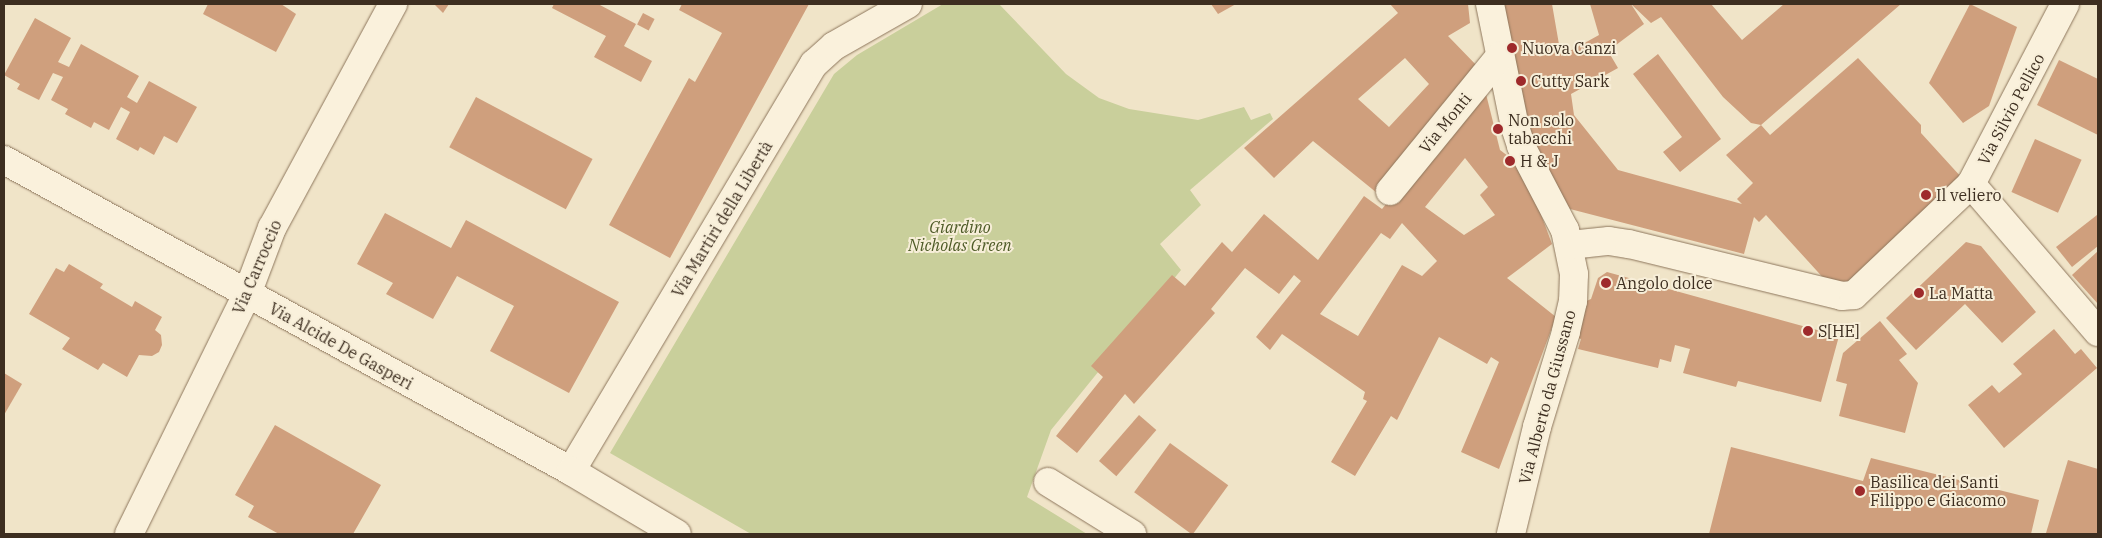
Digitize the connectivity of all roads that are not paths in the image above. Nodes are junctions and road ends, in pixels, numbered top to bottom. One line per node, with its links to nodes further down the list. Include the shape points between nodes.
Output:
1 (393, 4): 10 (street, Via Carroccio, via 272,228)
2 (908, 4): 12 (street, Via Martiri della Libertà, via 834,46 814,64)
3 (1490, 4): 5 (street, Via Alberto da Giussano)
4 (2065, 4): 7 (street, Via Silvio Pellico)
5 (1500, 56): 8 (street, Via Monti); 9 (street, Via Alberto da Giussano, via 1510,110 1521,146)
6 (6, 166): 10 (street, Via Alcide De Gasperi)
7 (1971, 184): 9 (street, Via Silvio Pellico, via 1854,295 1842,296 1629,244 1609,241); 11 (street)
8 (1390, 191)
9 (1570, 245): 17 (street, Via Alberto da Giussano, via 1573,301)
10 (247, 294): 12 (street, Via Alcide De Gasperi); 14 (street, Via Carroccio)
11 (2098, 332)
12 (571, 471): 15 (street, Via Alcide De Gasperi)
13 (1048, 482): 16 (street)
14 (129, 534)
15 (677, 534)
16 (1132, 534)
17 (1511, 534)

